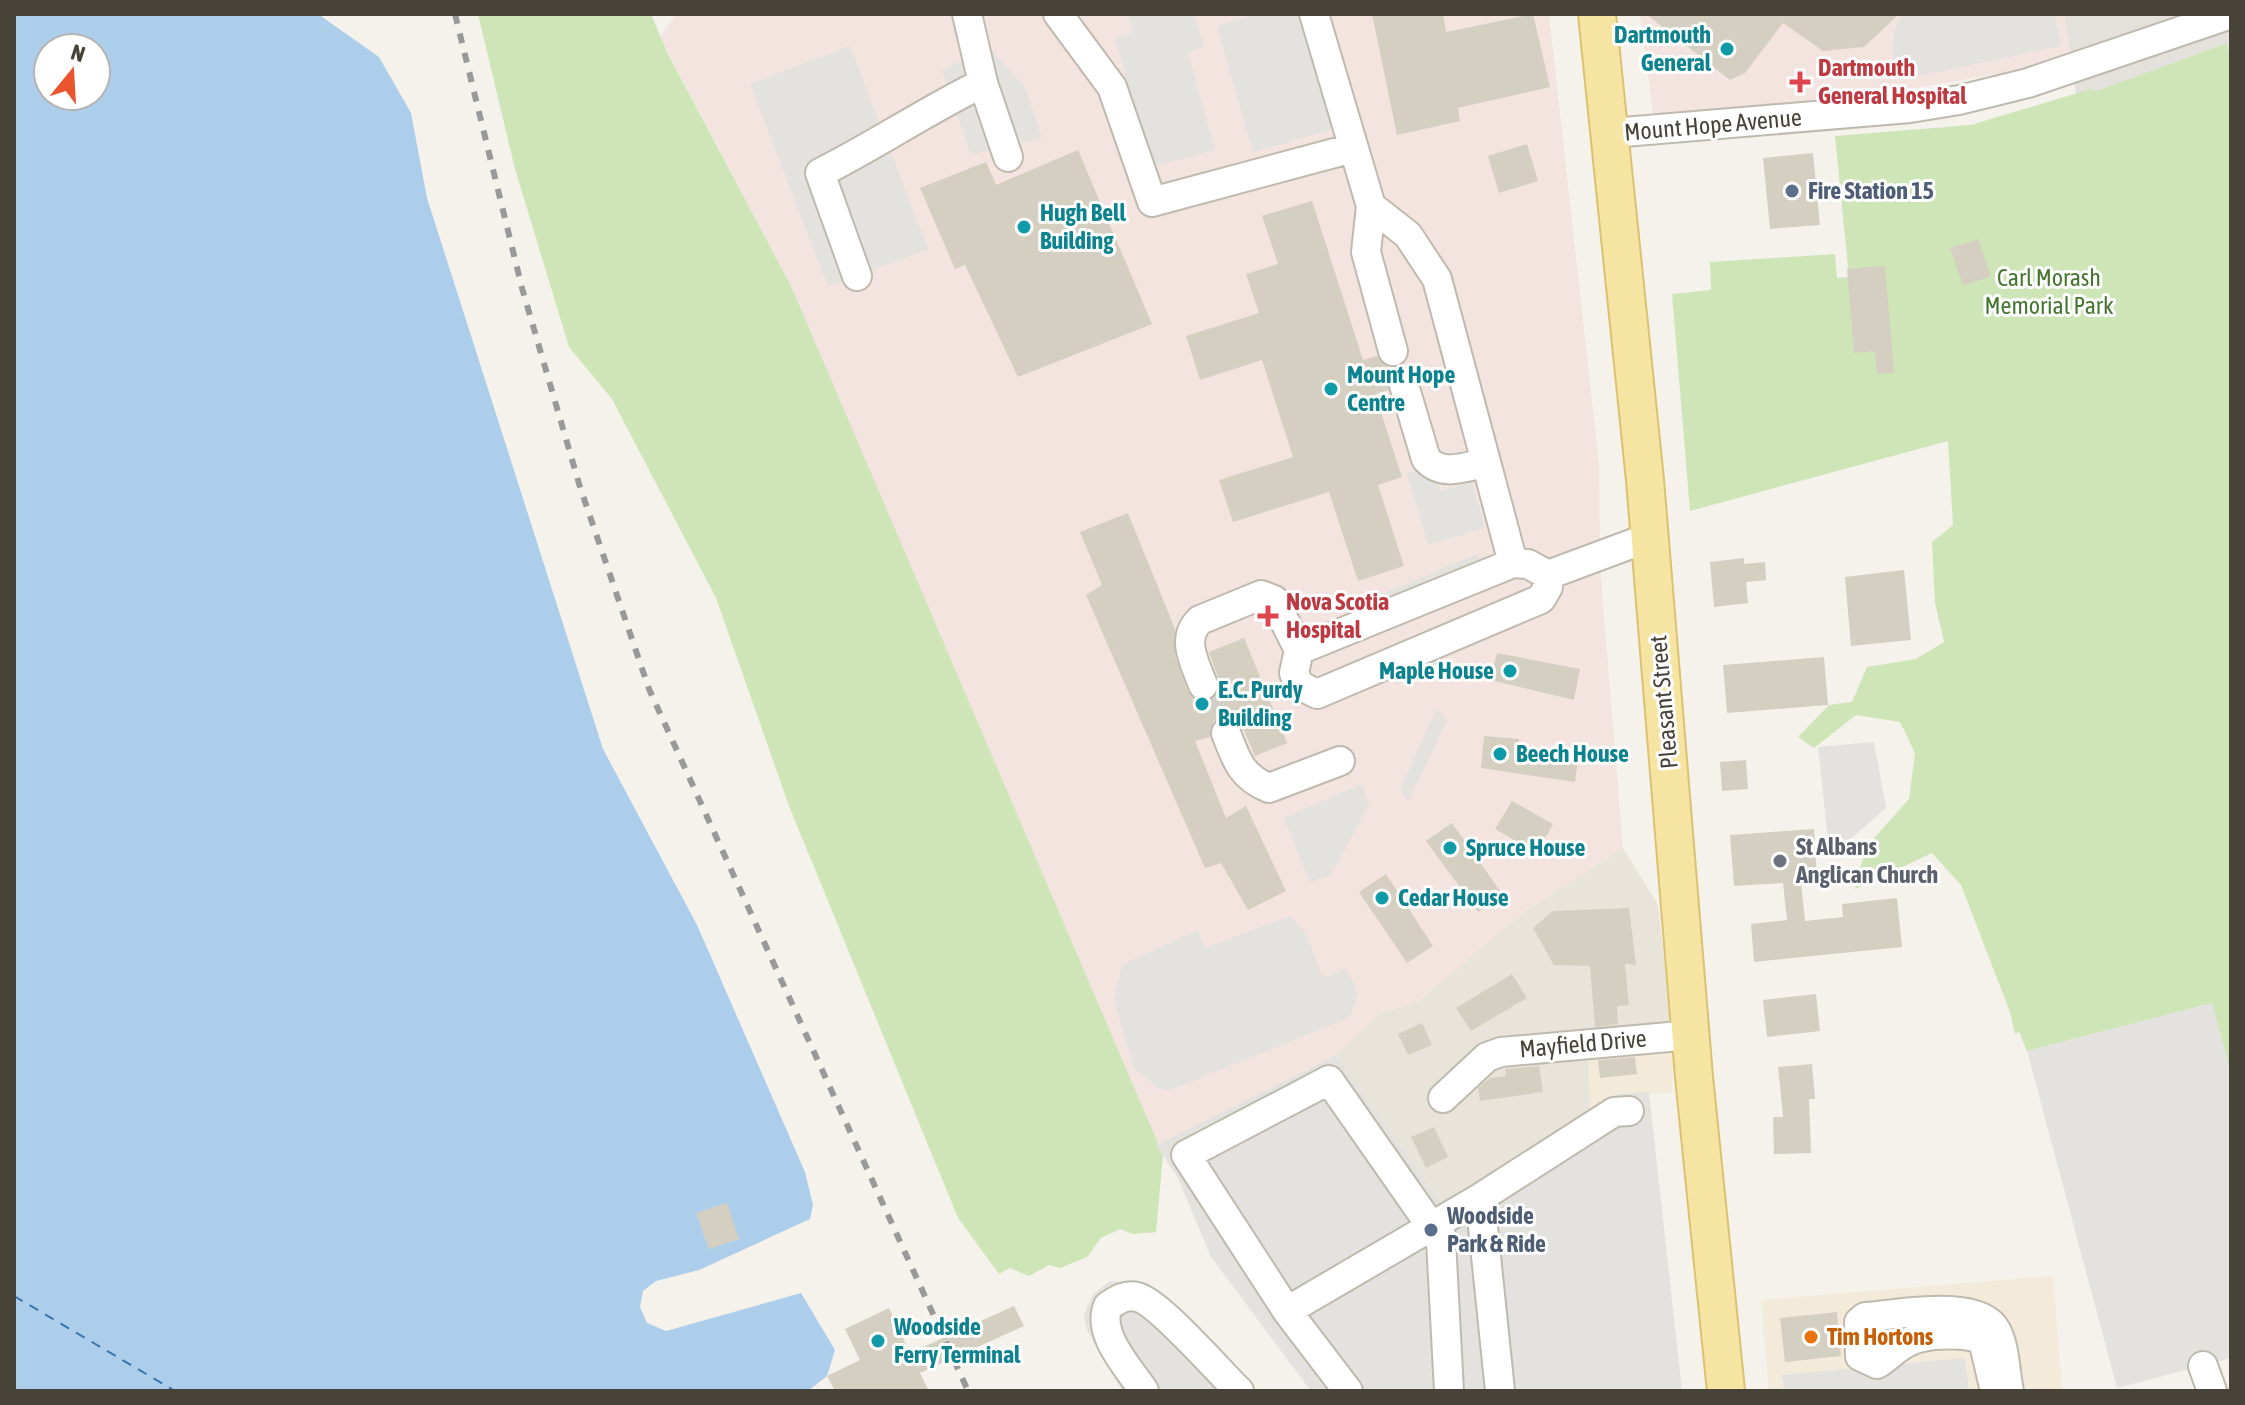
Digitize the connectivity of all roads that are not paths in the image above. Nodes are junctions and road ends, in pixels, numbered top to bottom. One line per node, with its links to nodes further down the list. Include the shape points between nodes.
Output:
1 (967, 14): 6 (street)
2 (1058, 14): 8 (street, via 1112,87 1152,202)
3 (1314, 14): 8 (street)
4 (1597, 14): 7 (main road, Pleasant Street)
5 (2231, 14): 7 (street, Mount Hope Avenue, via 1983,96 1910,108)
6 (983, 83): 9 (street); 11 (street, via 820,173)
7 (1612, 133): 15 (main road, Pleasant Street)
8 (1353, 148): 10 (street)
9 (1008, 157)
10 (1371, 206): 12 (street, via 1366,252); 14 (street, via 1408,235 1437,279)
11 (857, 276)
12 (1393, 351)
13 (1404, 385): 14 (street, via 1426,459 1434,467 1446,471)
14 (1485, 463): 16 (street)
15 (1650, 537): 17 (street); 22 (main road, Pleasant Street)
16 (1513, 563): 17 (street); 18 (street)
17 (1548, 575): 18 (street, via 1541,599 1317,694 1299,685 1294,673)
18 (1299, 650): 19 (street, via 1274,600 1261,595 1192,627 1188,638)
19 (1203, 685)
20 (1226, 733): 21 (street, via 1240,770 1269,788)
21 (1340, 761)
22 (1691, 1035): 23 (street, Mayfield Drive, via 1501,1052 1487,1057); 33 (main road, Pleasant Street)
23 (1443, 1098)
24 (1629, 1111): 25 (street, via 1614,1112)
25 (1480, 1198): 26 (street); 32 (street)
26 (1436, 1224): 27 (street); 27 (street, via 1329,1080 1186,1155); 31 (street)
27 (1287, 1311): 30 (street)
28 (1144, 1391): 29 (street, via 1104,1322 1108,1306 1122,1297 1139,1297 1156,1308)
29 (1239, 1391)
30 (1348, 1391)
31 (1449, 1391)
32 (1500, 1391)
33 (1726, 1391)
34 (1995, 1391): 35 (street, via 1983,1340 1925,1337 1908,1341 1877,1364 1860,1356 1859,1322 1865,1317 1968,1310 1992,1324 1998,1334)
35 (2009, 1391)

